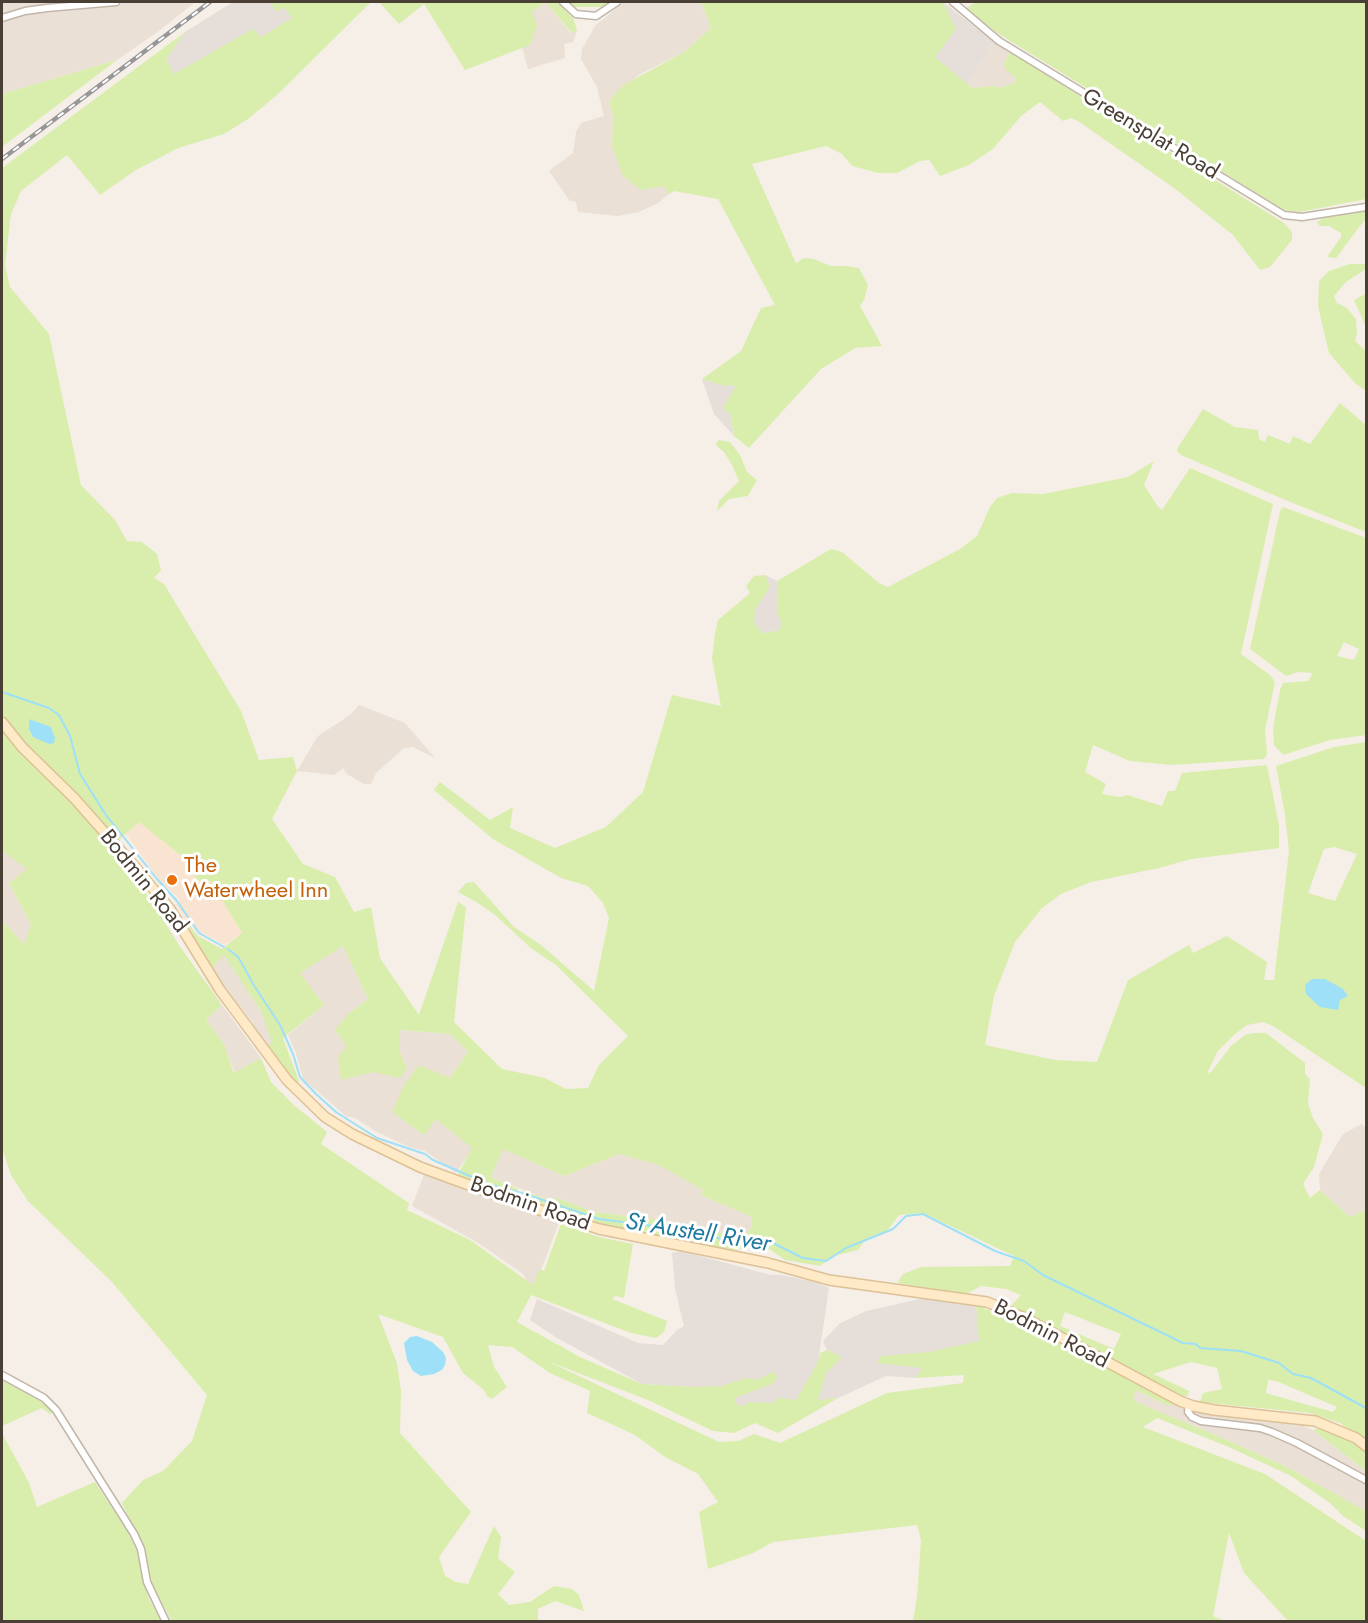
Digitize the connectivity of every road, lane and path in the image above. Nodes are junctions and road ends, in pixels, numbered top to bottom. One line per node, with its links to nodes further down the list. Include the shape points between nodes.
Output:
1 (116, 2): 5 (street, via 25,11)
2 (562, 2): 3 (street, via 576,14 597,16)
3 (617, 2)
4 (952, 2): 6 (street, Greensplat Road, via 999,41 1284,216)
5 (2, 18)
6 (1366, 207)
7 (2, 722): 9 (main road, Bodmin Road, via 170,909 220,990 287,1080 325,1117 352,1134 430,1171 599,1229 768,1263 829,1280 987,1302)
8 (2, 1376): 12 (street, via 44,1398 56,1410 134,1534 147,1582)
9 (1189, 1404): 10 (main road, Bodmin Road, via 1315,1421); 11 (street, via 1188,1412 1201,1421 1272,1432)
10 (1366, 1446)
11 (1366, 1480)
12 (166, 1622)

